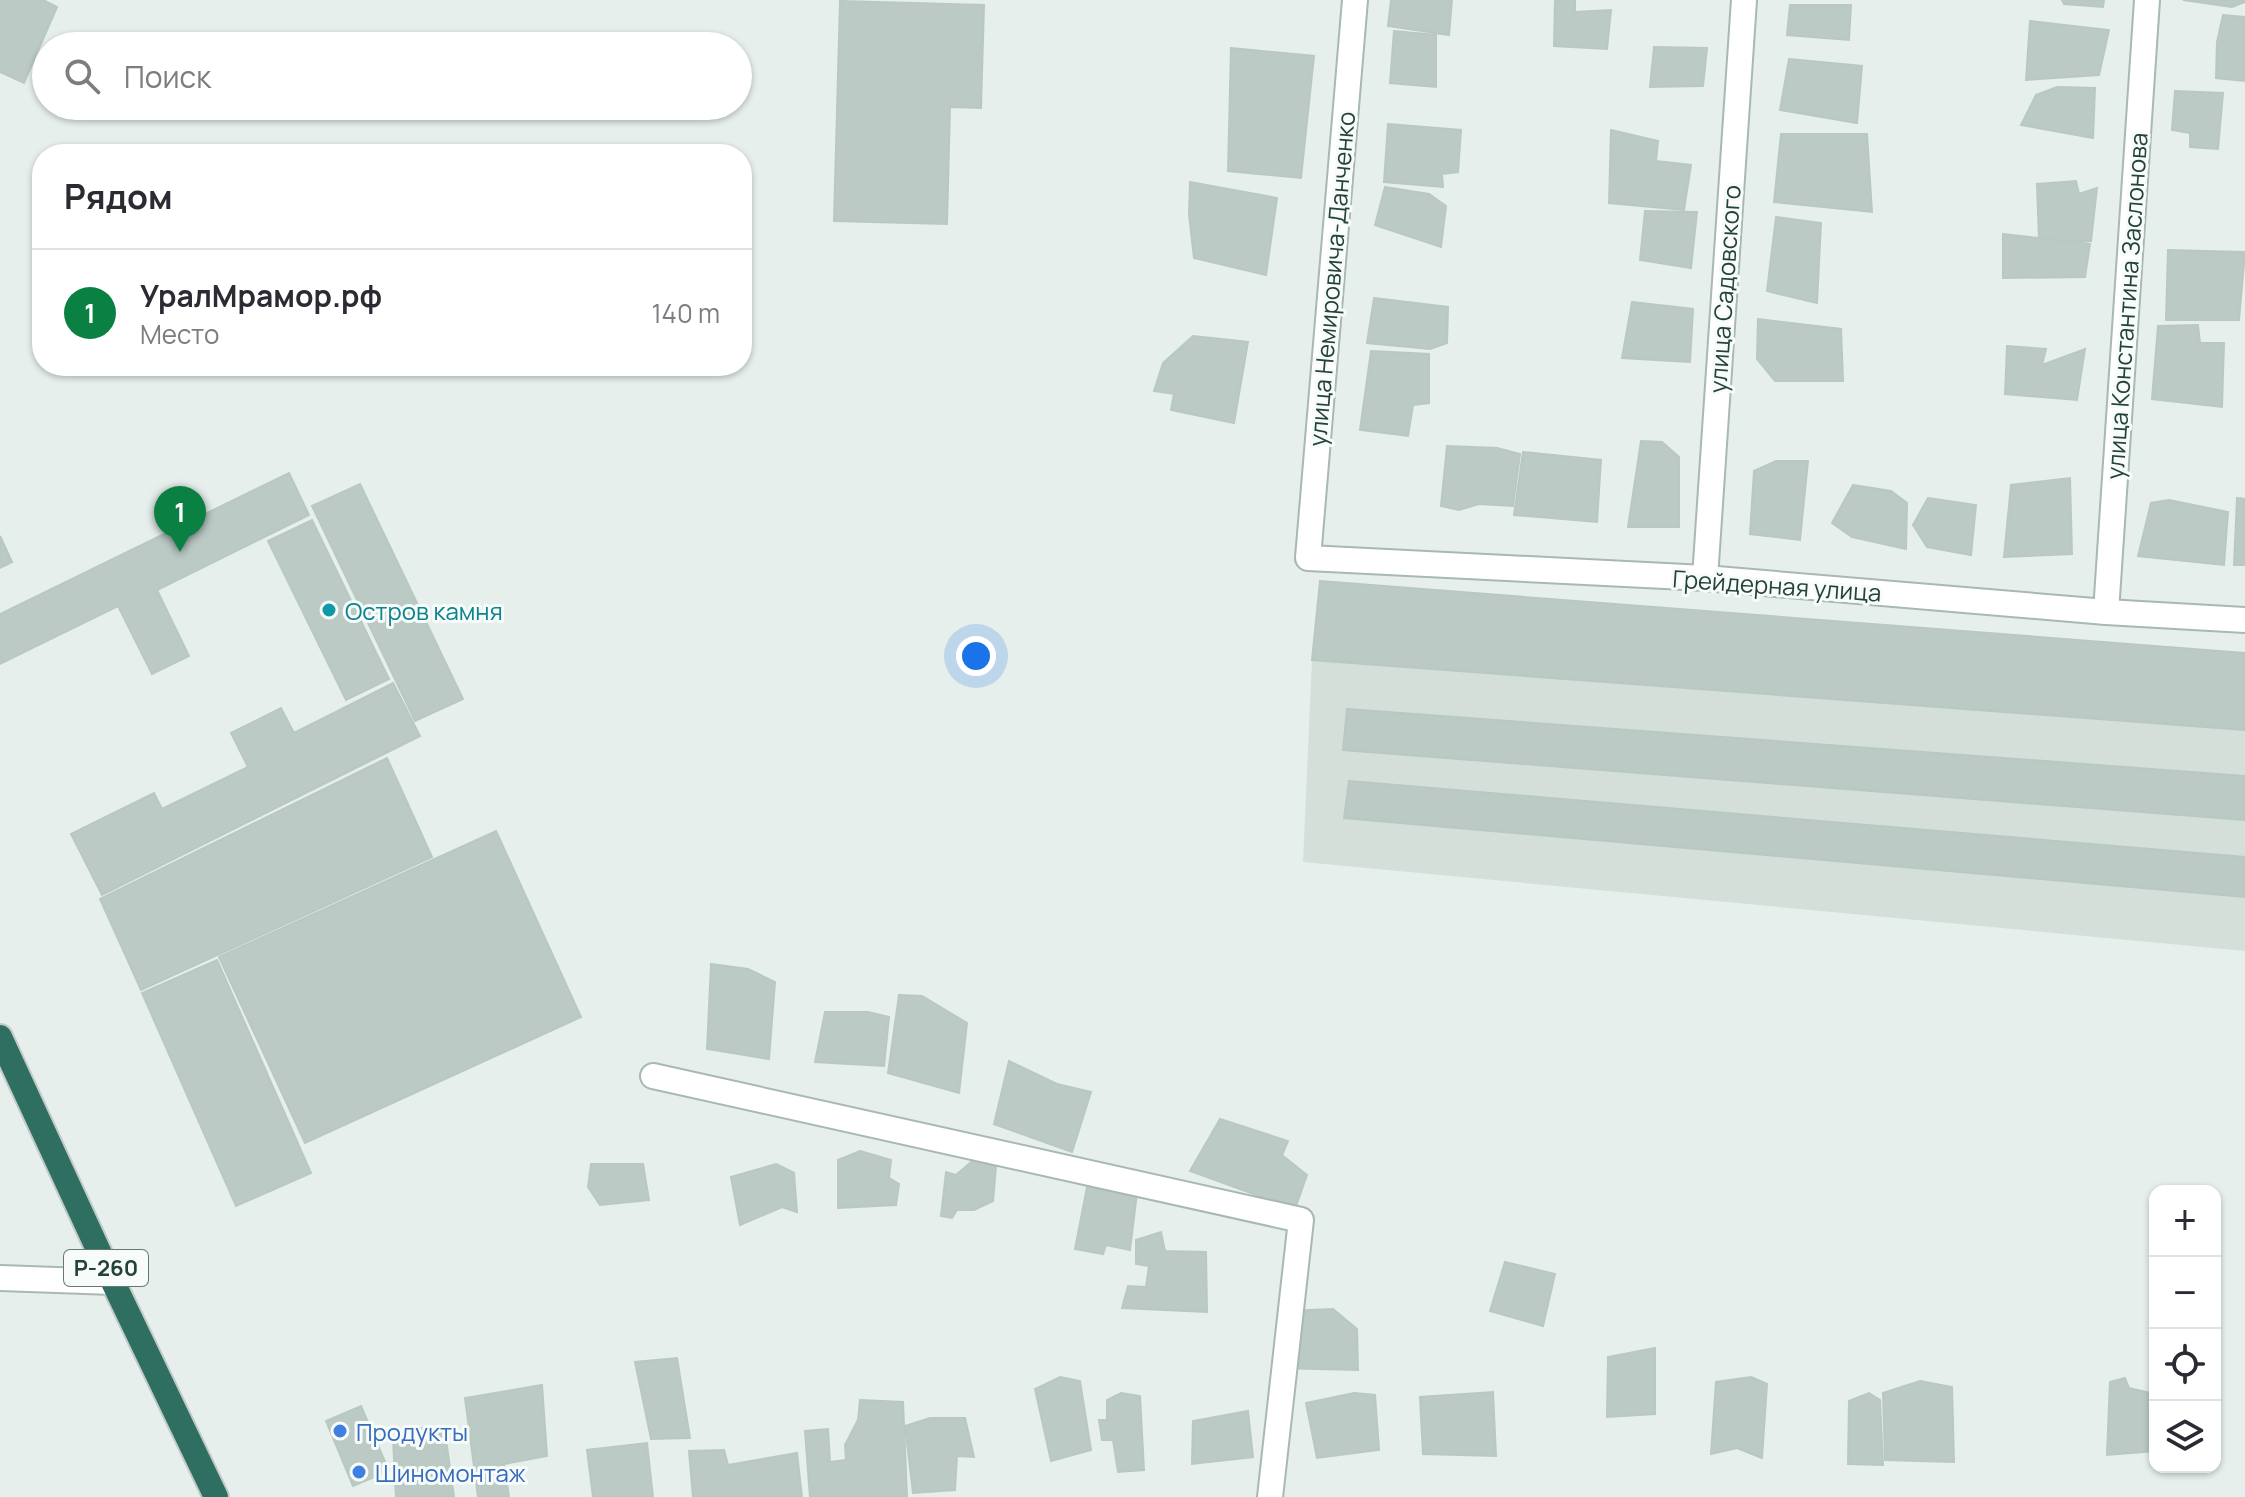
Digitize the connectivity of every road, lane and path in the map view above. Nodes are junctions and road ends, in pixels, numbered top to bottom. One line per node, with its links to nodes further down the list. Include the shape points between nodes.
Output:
1 (1355, 0): 4 (street, улица Немировича-Данченко)
2 (1744, 0): 5 (street, улица Садовского)
3 (2147, 0): 6 (street, улица Константина Заслонова)
4 (1308, 558): 5 (street, Грейдерная улица)
5 (1705, 578): 6 (street, Грейдерная улица)
6 (2106, 612): 7 (street, Грейдерная улица)
7 (2245, 620)
8 (0, 1037): 11 (highway, Р-260)
9 (653, 1076): 13 (street, via 1301,1220)
10 (0, 1278): 11 (street)
11 (113, 1282): 12 (highway, Р-260)
12 (216, 1497)
13 (1270, 1497)

